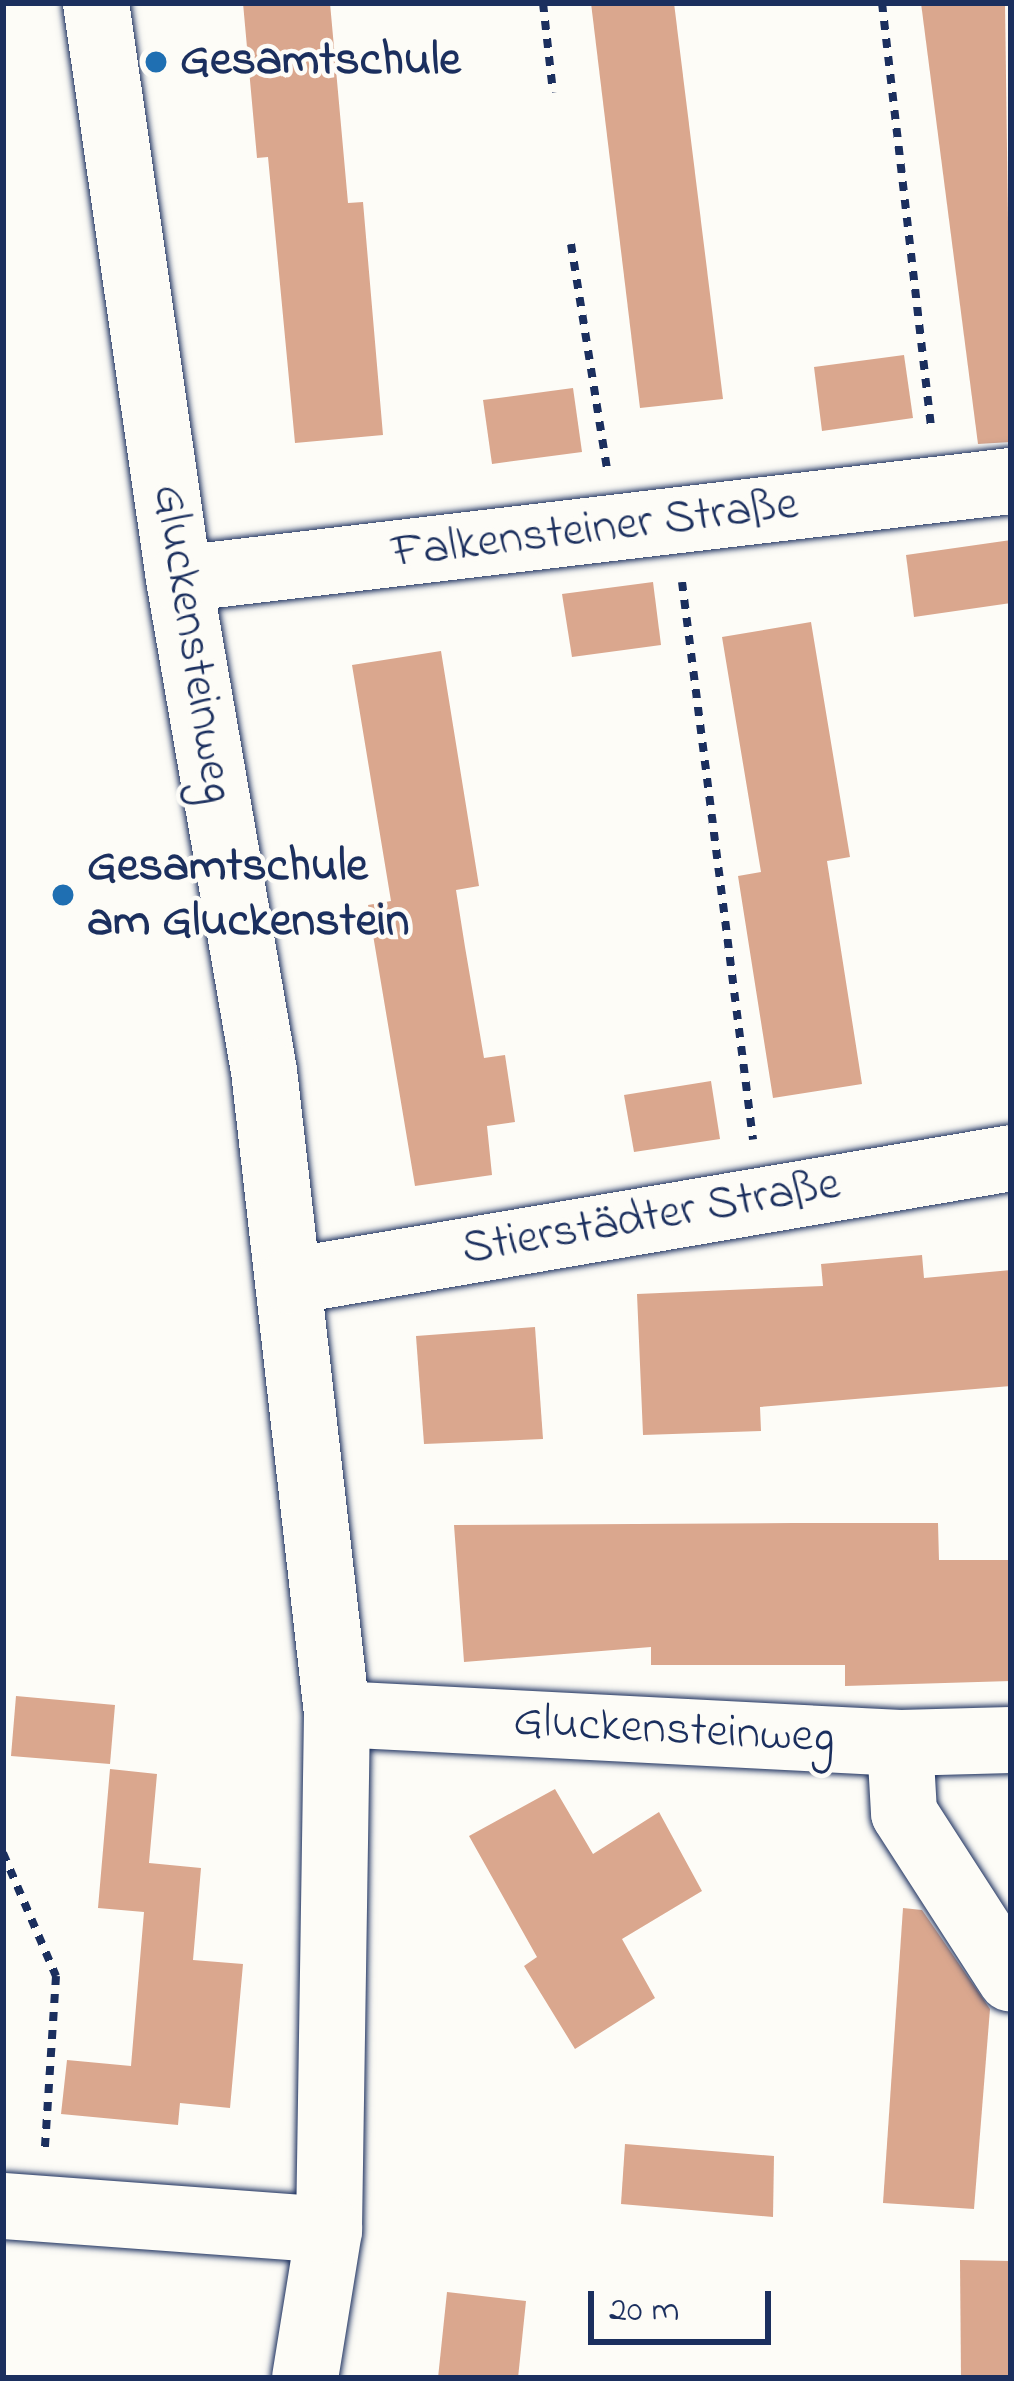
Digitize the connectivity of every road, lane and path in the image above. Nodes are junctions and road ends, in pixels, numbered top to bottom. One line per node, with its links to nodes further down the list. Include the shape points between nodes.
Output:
1 (96, 3): 9 (street, Gluckensteinweg)
2 (543, 3): 4 (path)
3 (882, 3): 7 (path)
4 (553, 92)
5 (571, 244): 8 (path)
6 (1011, 481): 7 (street, Falkensteiner Straße)
7 (938, 488): 8 (street, Falkensteiner Straße)
8 (645, 525): 9 (street, Falkensteiner Straße); 11 (path)
9 (179, 579): 12 (street, Gluckensteinweg, via 264,1071)
10 (1011, 1158): 11 (street, Stierstädter Straße)
11 (760, 1196): 12 (street, Stierstädter Straße)
12 (291, 1281): 13 (street, Gluckensteinweg)
13 (337, 1714): 15 (street, Gluckensteinweg); 19 (street, Gluckensteinweg)
14 (1011, 1740): 15 (street, Gluckensteinweg)
15 (900, 1743): 17 (street, via 904,1813)
16 (3, 1853): 18 (path, via 56,1976)
17 (1011, 1979)
18 (22, 2208): 19 (street)
19 (329, 2230): 20 (street, Gluckensteinweg)
20 (305, 2378)

